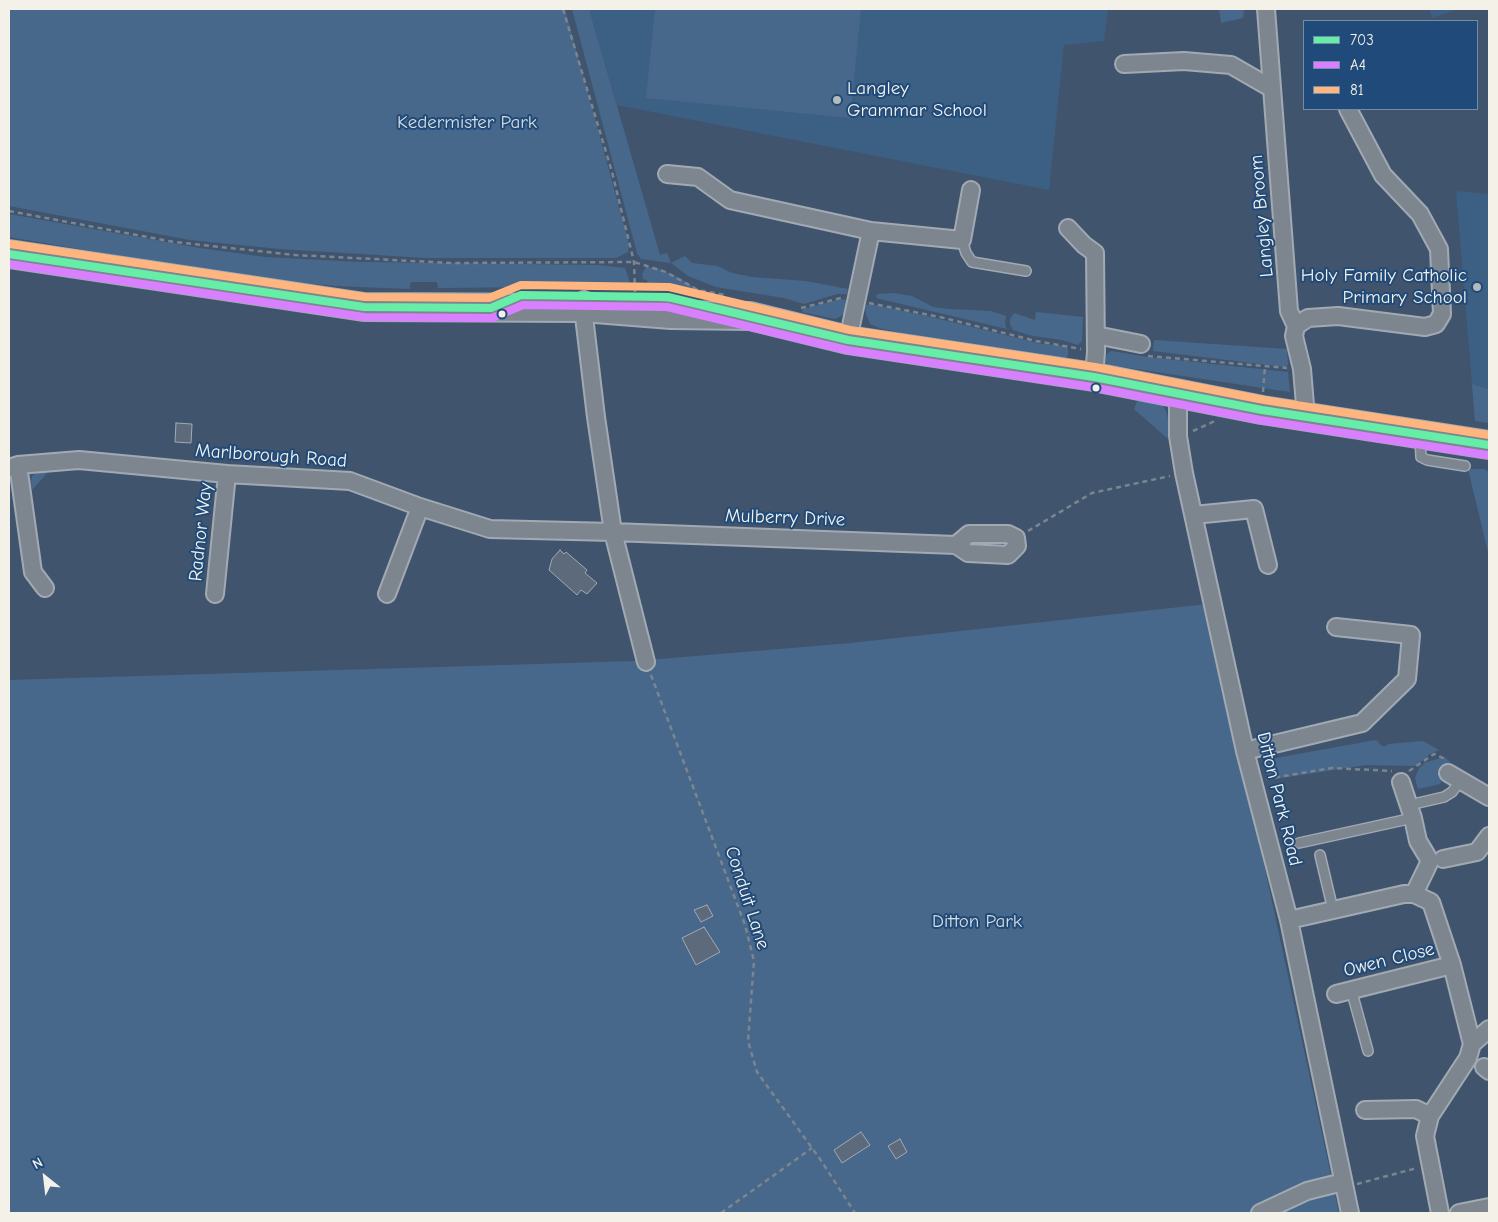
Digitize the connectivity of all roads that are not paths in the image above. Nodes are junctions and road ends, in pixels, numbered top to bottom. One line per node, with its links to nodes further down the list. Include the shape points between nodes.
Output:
1 (1266, 9): 3 (street, Langley Broom)
2 (1124, 64): 3 (street, via 1184,61 1231,65)
3 (1271, 88): 13 (street, Langley Broom, via 1289,311)
4 (1349, 110): 13 (street, via 1382,175 1420,214 1439,249 1442,314 1436,324 1425,327 1338,316 1308,318)
5 (667, 174): 8 (street, via 698,177 730,200)
6 (970, 190): 9 (street)
7 (1068, 228): 14 (street, via 1095,253)
8 (871, 231): 9 (street); 15 (street)
9 (962, 240): 11 (lane, via 972,262)
10 (9, 254): 12 (main road, via 364,307 491,308 521,295)
11 (1026, 271)
12 (584, 302): 15 (main road, via 668,297); 27 (street)
13 (1296, 326): 19 (street, Langley Broom, via 1294,336 1302,369)
14 (1096, 335): 16 (street); 17 (street)
15 (848, 340): 17 (main road)
16 (1143, 350)
17 (1095, 364): 18 (main road)
18 (1178, 394): 19 (main road); 26 (street, Ditton Park Road, via 1178,436)
19 (1306, 417): 20 (main road)
20 (1420, 434): 21 (main road); 23 (lane, via 1421,457)
21 (1489, 446)
22 (13, 466): 24 (street, Marlborough Road, via 79,460); 30 (street, via 33,572)
23 (1465, 466)
24 (227, 474): 25 (street, Marlborough Road, via 350,481); 31 (street, Radnor Way)
25 (420, 507): 27 (street, Marlborough Road, via 490,529); 32 (street)
26 (1194, 514): 29 (street, via 1254,509); 35 (street, Ditton Park Road)
27 (612, 532): 28 (street, Mulberry Drive, via 956,545 969,534 1008,534); 34 (street)
28 (1016, 538)
29 (1268, 565)
30 (45, 588)
31 (215, 594)
32 (387, 594)
33 (1336, 627): 35 (street, via 1411,636 1407,679 1362,723)
34 (646, 662)
35 (1245, 751): 47 (street, Ditton Park Road)
36 (1454, 776): 38 (street); 39 (lane, via 1452,792)
37 (1401, 782): 39 (street)
38 (1487, 790)
39 (1416, 811): 41 (lane); 44 (street, via 1418,841)
40 (1489, 836): 43 (street)
41 (1298, 843)
42 (1320, 855): 46 (lane)
43 (1483, 857): 44 (street)
44 (1437, 860): 45 (street)
45 (1414, 894): 46 (street); 48 (street, via 1431,902)
46 (1333, 910): 47 (street)
47 (1290, 920): 55 (street, Ditton Park Road)
48 (1452, 965): 49 (street, Owen Close); 51 (street)
49 (1344, 991): 52 (lane)
50 (1489, 1029): 51 (street)
51 (1470, 1050): 54 (street)
52 (1368, 1051)
53 (1365, 1110): 54 (street, via 1416,1110)
54 (1430, 1116): 59 (street, via 1426,1136)
55 (1344, 1185): 57 (street, via 1307,1191); 58 (street, Ditton Park Road)
56 (1489, 1207): 60 (street)
57 (1260, 1213)
58 (1350, 1213)
59 (1440, 1213)
60 (1459, 1213)

